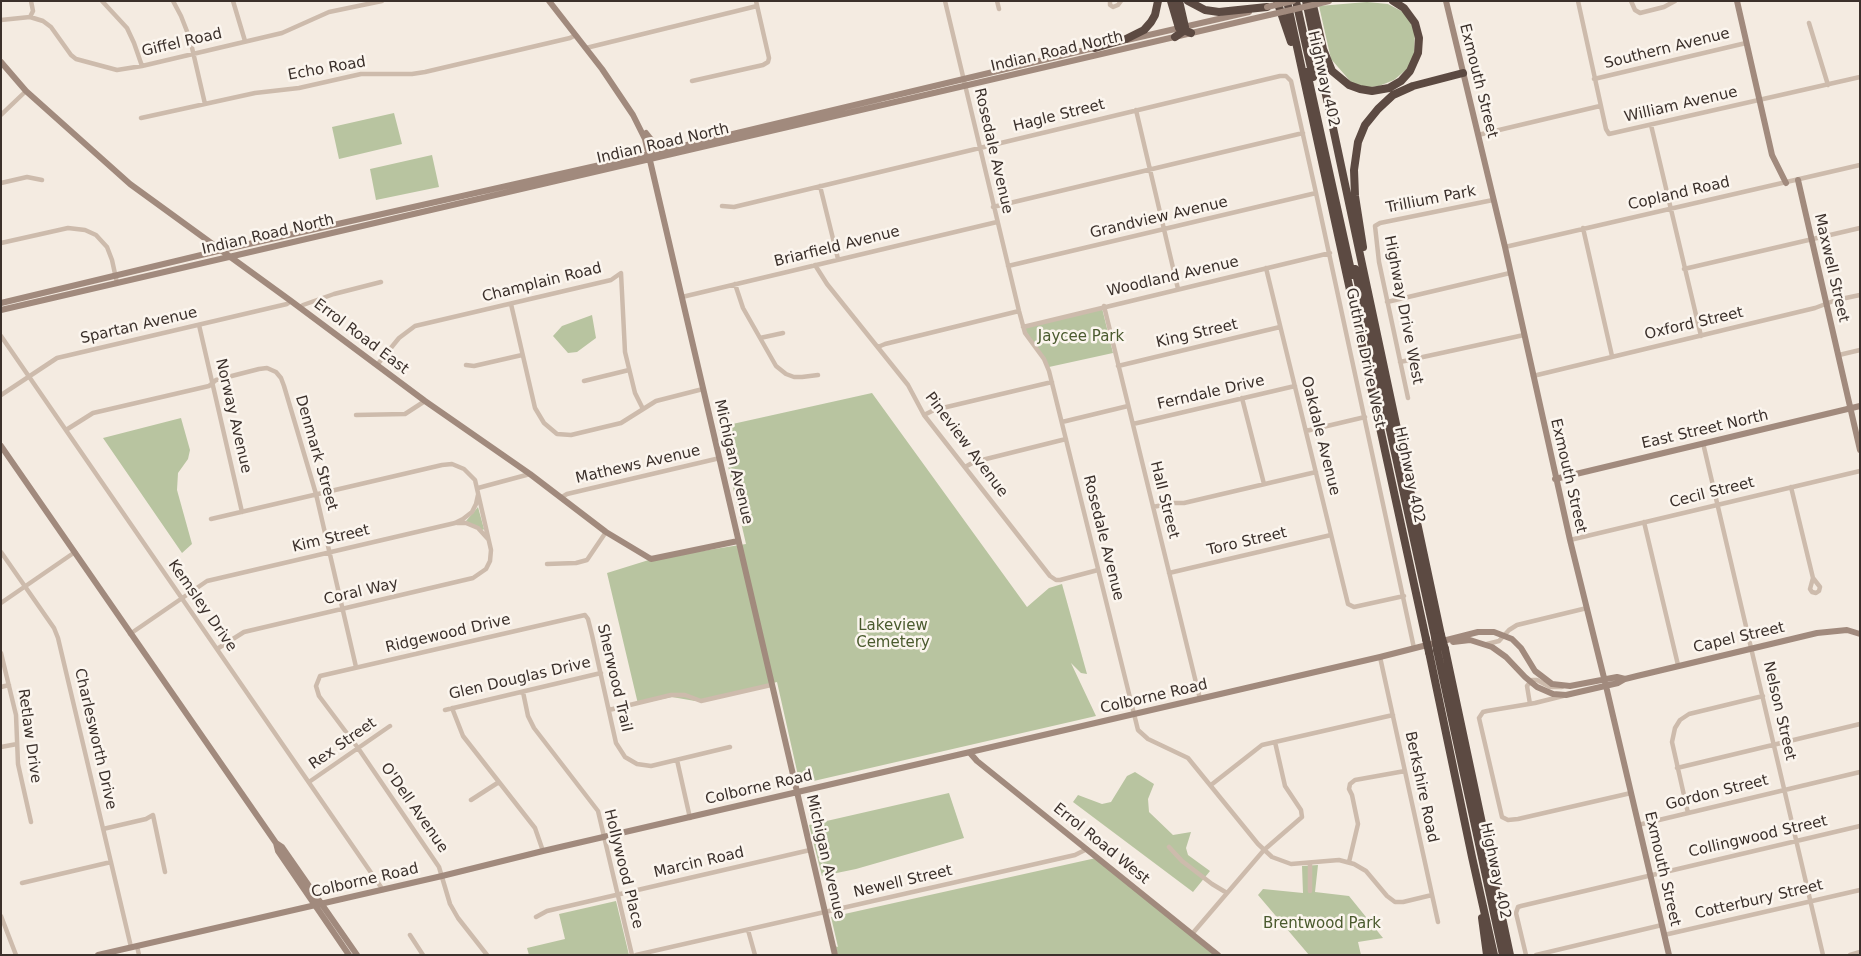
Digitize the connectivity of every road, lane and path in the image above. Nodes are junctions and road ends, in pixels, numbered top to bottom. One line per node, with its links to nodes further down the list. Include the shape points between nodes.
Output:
1 (31, 1): 30 (street, via 33,11)
2 (102, 1): 42 (street, via 127,28)
3 (173, 1): 40 (street)
4 (233, 1): 36 (street)
5 (382, 1): 36 (street, Giffel Road, via 329,12 294,29)
6 (549, 1): 34 (main road, Michigan Avenue)
7 (945, 1): 48 (street, Rosedale Avenue)
8 (997, 1): 28 (street)
9 (1110, 1): 10 (street, via 1114,7)
10 (1120, 1)
11 (1158, 1): 39 (highway, via 1155,15 1144,30)
12 (1172, 1): 33 (highway)
13 (1179, 1): 33 (highway)
14 (1188, 1): 29 (highway, via 1218,12)
15 (1277, 1): 50 (highway)
16 (1287, 1): 50 (highway)
17 (1293, 1): 29 (main road, Indian Road North, bridge); 197 (highway, Highway 402)
18 (1306, 1): 130 (highway, Highway 402)
19 (1329, 1): 26 (main road, Indian Road North)
20 (1392, 1): 26 (highway, via 1404,8 1415,23 1419,38 1417,60 1401,81 1389,88 1372,91 1349,86 1332,71 1323,49)
21 (1446, 1): 43 (main road, Exmouth Street)
22 (1578, 1): 46 (street)
23 (1631, 1): 25 (street, via 1640,13 1664,8)
24 (1737, 1): 37 (main road)
25 (1673, 2)
26 (1315, 3): 29 (main road, Indian Road North, bridge)
27 (756, 4): 38 (street); 47 (street, via 768,62)
28 (999, 9)
29 (1268, 11): 33 (main road, Indian Road North)
30 (30, 16): 31 (street); 42 (street, Giffel Road, via 51,26 71,55 80,61 117,70)
31 (1, 20)
32 (1809, 23): 49 (street)
33 (1185, 30): 35 (highway); 39 (main road, Indian Road North)
34 (576, 35): 38 (main road, Michigan Avenue); 53 (street, Echo Road, via 425,72 361,74)
35 (1175, 37): 48 (main road, Indian Road North)
36 (245, 42): 40 (street, Giffel Road)
37 (1746, 42): 46 (street, Southern Avenue); 52 (main road)
38 (586, 48): 57 (main road, Michigan Avenue)
39 (1095, 48): 48 (main road, Indian Road North)
40 (193, 53): 42 (street, Giffel Road); 53 (street)
41 (1, 62): 51 (main road, Errol Road East)
42 (142, 66)
43 (1463, 73): 61 (main road, Exmouth Street); 130 (highway, via 1413,86 1394,95 1365,125 1358,142 1355,196)
44 (1286, 76): 55 (street, Hagle Street); 60 (street, Guthrie Drive West, via 1291,81)
45 (1860, 77): 49 (street, William Avenue)
46 (1594, 79): 54 (street)
47 (692, 81)
48 (964, 83): 62 (main road, Indian Road North); 63 (street, Rosedale Avenue); 64 (main road, Indian Road North)
49 (1828, 85): 52 (street, William Avenue)
50 (1305, 88): 197 (highway)
51 (26, 91): 56 (street); 85 (main road, Errol Road East, via 130,184)
52 (1759, 100): 59 (street, William Avenue); 70 (main road, via 1772,155)
53 (205, 104): 58 (street, Echo Road)
54 (1600, 106): 59 (street, William Avenue, via 1608,134); 61 (street)
55 (1136, 110): 63 (street, Hagle Street); 66 (street)
56 (1, 115)
57 (632, 115): 62 (main road, via 656,145); 64 (main road, Michigan Avenue, via 645,137)
58 (141, 118)
59 (1651, 125): 76 (street)
60 (1302, 133): 66 (street); 72 (street, Guthrie Drive West)
61 (1478, 135): 73 (main road, Exmouth Street)
62 (687, 144): 64 (main road, Indian Road North)
63 (979, 148): 71 (street, Hagle Street); 75 (street, Rosedale Avenue)
64 (650, 157): 85 (main road, Indian Road North); 87 (main road, Indian Road North); 99 (main road, Michigan Avenue)
65 (1860, 165): 68 (street, Copland Road)
66 (1150, 169): 75 (street); 81 (street)
67 (42, 180): 69 (street, via 27,177)
68 (1798, 180): 70 (street, Copland Road); 82 (main road, Maxwell Street)
69 (1, 183)
70 (1786, 183): 76 (street, Copland Road)
71 (820, 186): 74 (street, Hagle Street, via 734,207); 88 (street)
72 (1316, 193): 81 (street, Grandview Avenue); 86 (street, Guthrie Drive West)
73 (1493, 200): 78 (street, Trillium Park); 84 (main road, Exmouth Street)
74 (722, 206)
75 (994, 207): 77 (street, Rosedale Avenue)
76 (1670, 208): 79 (street, Copland Road); 92 (street)
77 (997, 222): 88 (street, Briarfield Avenue); 90 (street, Rosedale Avenue)
78 (1374, 226): 101 (street, Highway Drive West)
79 (1582, 228): 84 (street, Copland Road); 121 (street)
80 (1860, 228): 82 (street)
81 (1164, 230): 90 (street, Grandview Avenue); 97 (street)
82 (1812, 239): 92 (street); 103 (main road, Maxwell Street)
83 (1, 243): 94 (street, via 68,228 81,229 105,244)
84 (1505, 247): 93 (main road, Exmouth Street)
85 (222, 250): 87 (main road, Errol Road East); 94 (main road, Indian Road North)
86 (1330, 253): 91 (street, Woodland Avenue); 146 (street, Guthrie Drive West)
87 (229, 256): 94 (main road, Indian Road North); 100 (main road, Errol Road East)
88 (838, 259): 89 (street, Briarfield Avenue)
89 (815, 265): 96 (street, Briarfield Avenue); 117 (street, Pineview Avenue)
90 (1008, 266): 108 (street, Rosedale Avenue)
91 (1266, 268): 97 (street, Woodland Avenue); 111 (street, Oakdale Avenue)
92 (1684, 269): 115 (street)
93 (1510, 273): 101 (street); 113 (main road, Exmouth Street)
94 (116, 280): 102 (main road, Indian Road North); 107 (main road, Indian Road North)
95 (381, 282): 106 (street)
96 (734, 284): 99 (street, Briarfield Avenue); 116 (street, via 740,303)
97 (1178, 289): 105 (street, Woodland Avenue)
98 (1860, 294): 103 (street, Oxford Street)
99 (682, 297): 135 (main road, Michigan Avenue)
100 (292, 301): 106 (main road, Errol Road East); 109 (street, Spartan Avenue)
101 (1387, 302): 122 (street, Highway Drive West)
102 (1, 303)
103 (1827, 303): 115 (street, Oxford Street); 120 (main road, Maxwell Street)
104 (511, 304): 119 (street); 124 (street, Champlain Road, via 415,326 398,338); 126 (street, Champlain Road, via 611,280 621,274 624,348)
105 (1104, 306): 110 (street, Woodland Avenue); 125 (street, Hall Street)
106 (300, 307): 124 (main road, Errol Road East)
107 (1, 310)
108 (1018, 311): 110 (street, Rosedale Avenue); 117 (street)
109 (199, 325): 128 (street, Spartan Avenue, via 57,358); 133 (street, Norway Avenue)
110 (1023, 327): 132 (street, Rosedale Avenue, via 1046,364)
111 (1280, 327): 125 (street, King Street); 134 (street, Oakdale Avenue)
112 (783, 333): 116 (street)
113 (1524, 335): 122 (street); 129 (main road, Exmouth Street)
114 (1, 336): 128 (street, Kemsley Drive)
115 (1701, 336): 121 (street, Oxford Street)
116 (760, 338): 127 (street, via 772,361 786,374 798,378)
117 (878, 347): 145 (street, Pineview Avenue, via 908,385)
118 (1860, 350): 120 (street)
119 (522, 355): 123 (street); 143 (street, via 535,408 544,423 557,434 571,435 621,423)
120 (1839, 355): 142 (main road, Maxwell Street)
121 (1612, 356): 129 (street, Oxford Street)
122 (1400, 362): 138 (street, Highway Drive West)
123 (466, 365)
124 (377, 366): 139 (main road, Errol Road East)
125 (1118, 366): 140 (street, Hall Street)
126 (629, 370): 131 (street); 143 (street, Champlain Road, via 635,393)
127 (818, 375)
128 (28, 376): 136 (street, Spartan Avenue); 149 (street, Kemsley Drive)
129 (1533, 376): 160 (main road, Exmouth Street)
130 (1386, 380): 197 (highway, Highway 402)
131 (584, 381)
132 (1052, 382): 145 (street); 147 (street, Rosedale Avenue)
133 (212, 384): 149 (street, via 93,413); 164 (street, Denmark Street, via 216,380 259,369 276,372 284,386); 168 (street, Norway Avenue)
134 (1295, 386): 137 (street, Ferndale Drive); 150 (street, Oakdale Avenue)
135 (703, 389): 143 (street, via 664,398); 155 (main road, Michigan Avenue)
136 (1, 395)
137 (1242, 398): 148 (street, Ferndale Drive); 161 (street)
138 (1408, 398)
139 (425, 401): 144 (street, via 405,414); 159 (main road, Errol Road East)
140 (1128, 406): 147 (street); 148 (street, Hall Street)
141 (1860, 406): 142 (main road, East Street North)
142 (1850, 408): 152 (main road, East Street North); 154 (main road, Maxwell Street)
143 (644, 409)
144 (356, 415)
145 (924, 415): 156 (street, Pineview Avenue)
146 (1365, 417): 150 (street); 185 (street, Guthrie Drive West)
147 (1062, 422): 151 (street, Rosedale Avenue)
148 (1133, 424): 167 (street, Hall Street)
149 (66, 430): 186 (street, Kemsley Drive)
150 (1306, 431): 158 (street, Oakdale Avenue)
151 (1066, 439): 156 (street); 181 (street, Rosedale Avenue)
152 (1703, 444): 160 (main road, East Street North); 166 (street, Nelson Street)
153 (1, 446): 178 (main road)
154 (1860, 450)
155 (720, 458): 165 (street, Mathews Avenue); 175 (main road, Michigan Avenue)
156 (965, 467): 181 (street, Pineview Avenue, via 1053,578 1060,580)
157 (1860, 471): 162 (street, Cecil Street)
158 (1316, 472): 161 (street); 173 (street, Oakdale Avenue)
159 (530, 474): 163 (street); 165 (main road, Errol Road East)
160 (1555, 479): 174 (main road, Exmouth Street)
161 (1264, 484): 167 (street)
162 (1791, 487): 166 (street, Cecil Street); 183 (street)
163 (478, 488): 164 (street, via 470,473 447,464); 171 (street, Kim Street, via 472,512); 176 (street, Coral Way)
164 (316, 494): 168 (street); 179 (street, Denmark Street)
165 (562, 497): 172 (main road, Errol Road East)
166 (1718, 504): 170 (street, Cecil Street); 199 (street, Nelson Street)
167 (1153, 507): 182 (street, Hall Street)
168 (242, 512): 169 (street)
169 (212, 519)
170 (1644, 522): 174 (street, Cecil Street); 203 (street)
171 (455, 523): 176 (street, via 478,528); 179 (street, Kim Street)
172 (606, 532): 175 (main road, Errol Road East, via 652,560); 180 (street, via 587,560)
173 (1331, 535): 182 (street, Toro Street); 185 (street, Oakdale Avenue, via 1348,604 1354,607)
174 (1570, 540): 188 (main road, Exmouth Street)
175 (738, 541): 210 (main road, Michigan Avenue)
176 (490, 543): 189 (street, Coral Way, via 488,565 473,578)
177 (1, 552): 184 (street, Charlesworth Drive)
178 (75, 552): 184 (street); 193 (main road)
179 (329, 552): 186 (street, Kim Street, via 211,580); 189 (street, Denmark Street)
180 (547, 564)
181 (1098, 570): 221 (street, Rosedale Avenue)
182 (1169, 573): 216 (street, Hall Street)
183 (1813, 578)
184 (25, 586): 187 (street); 250 (street, Charlesworth Drive, via 58,638)
185 (1404, 596): 198 (street, Guthrie Drive West)
186 (182, 598): 193 (street, Kim Street); 200 (street, Kemsley Drive)
187 (1, 603)
188 (1587, 608): 191 (street, Colborne Road); 208 (main road, Exmouth Street)
189 (343, 609): 200 (street, Coral Way, via 244,632); 204 (street, Denmark Street)
190 (585, 615): 204 (street, Ridgewood Drive); 205 (street, Sherwood Trail)
191 (1517, 625): 192 (street, via 1504,632); 195 (street, Colborne Road)
192 (1494, 632): 195 (main road, Colborne Road); 197 (main road, Colborne Road, via 1478,632)
193 (130, 634): 274 (main road, via 276,843 282,847)
194 (1860, 634): 199 (main road, Capel Street, via 1833,630)
195 (1505, 635): 196 (street, Colborne Road, via 1494,643); 212 (main road, Capel Street, via 1519,645 1539,675 1552,684)
196 (1482, 643): 197 (main road, Colborne Road, via 1465,640); 207 (main road, Capel Street, via 1501,654)
197 (1434, 644): 198 (main road, Colborne Road); 251 (highway, Highway 402); 259 (highway); 300 (highway, Highway 402); 301 (highway)
198 (1414, 648): 202 (main road, Colborne Road)
199 (1752, 648): 203 (main road, Capel Street); 215 (street, Nelson Street)
200 (217, 649): 237 (street, Kemsley Drive)
201 (1, 653): 209 (street, Retlaw Drive)
202 (1380, 657): 216 (main road, Colborne Road); 222 (street, Berkshire Road)
203 (1678, 665): 208 (main road, Capel Street, via 1625,679 1617,677)
204 (356, 667): 206 (street, Ridgewood Drive, via 325,674)
205 (601, 673): 213 (street, Glen Douglas Drive); 220 (street, Sherwood Trail)
206 (318, 679): 230 (street, O'Dell Avenue, via 319,696)
207 (1530, 682): 212 (street, Capel Street, via 1535,679 1550,687); 214 (main road, Capel Street, via 1548,693); 217 (street, via 1527,686)
208 (1605, 683): 212 (main road, Capel Street); 214 (main road, Capel Street); 243 (main road, Exmouth Street)
209 (9, 685): 211 (street); 226 (street, Retlaw Drive, via 16,715)
210 (771, 685): 220 (street, via 704,701 675,695); 236 (main road, Michigan Avenue)
211 (1, 686)
212 (1568, 686)
213 (523, 692): 218 (street, Glen Douglas Drive); 252 (street, Hollywood Place, via 534,728 596,808)
214 (1566, 695): 217 (street, Capel Street)
215 (1763, 696): 227 (street, Nelson Street); 233 (street, via 1689,714 1680,720 1674,728 1672,742)
216 (1200, 699): 221 (main road, Colborne Road)
217 (1530, 704): 243 (street, Capel Street, via 1487,711 1479,722 1500,813 1505,819 1518,819)
218 (452, 708): 219 (street, Glen Douglas Drive); 238 (street, via 463,736)
219 (444, 710)
220 (609, 710): 232 (street, Sherwood Trail, via 618,747 627,759 647,766)
221 (1133, 714): 231 (main road, Colborne Road); 239 (street, Rosedale Avenue, via 1143,737 1184,755)
222 (1393, 714): 225 (street); 234 (street, Berkshire Road)
223 (1860, 724): 227 (street)
224 (390, 726): 230 (street, Rex Street)
225 (1275, 742): 239 (street, via 1256,749); 257 (street, via 1286,786 1302,815)
226 (17, 744): 228 (street); 247 (street, Retlaw Drive, via 18,768)
227 (1774, 744): 233 (street); 241 (street, Nelson Street)
228 (1, 747)
229 (730, 747): 232 (street, Sherwood Trail)
230 (358, 748): 237 (street, Rex Street); 265 (street, O'Dell Avenue, via 440,867)
231 (970, 753): 240 (main road, Colborne Road); 255 (main road, Errol Road West, via 977,762)
232 (677, 760): 246 (street)
233 (1676, 768): 245 (street)
234 (1405, 771): 261 (street, via 1354,780 1350,784 1358,824); 272 (street, Berkshire Road)
235 (1860, 772): 241 (street, Gordon Street)
236 (794, 779): 240 (main road, via 800,787); 242 (main road, Michigan Avenue)
237 (309, 782): 267 (street, Kemsley Drive)
238 (499, 782): 244 (street); 258 (street, via 535,828)
239 (1211, 785): 257 (street, Rosedale Avenue)
240 (810, 789): 242 (main road, Colborne Road)
241 (1784, 790): 245 (street, Gordon Street); 253 (street, Nelson Street)
242 (797, 792): 246 (main road, Colborne Road); 256 (main road, Michigan Avenue)
243 (1631, 793): 248 (main road, Exmouth Street)
244 (471, 800)
245 (1688, 813): 248 (street, Gordon Street)
246 (690, 818): 252 (main road, Colborne Road)
247 (31, 822)
248 (1638, 825): 264 (main road, Exmouth Street)
249 (1860, 826): 253 (street, Collingwood Street)
250 (103, 829): 260 (street, Charlesworth Drive); 263 (street, via 153,815)
251 (1484, 830): 302 (highway, Highway 402); 303 (highway)
252 (604, 837): 258 (main road, Colborne Road); 271 (street, Hollywood Place)
253 (1796, 841): 264 (street, Collingwood Street); 273 (street, Nelson Street)
254 (1169, 847): 270 (street, via 1182,861)
255 (1087, 849): 275 (street, Newell Street, via 1075,855); 281 (main road, Errol Road West)
256 (810, 850): 271 (street, Marcin Road); 275 (main road, Michigan Avenue)
257 (1264, 850): 262 (street, Rosedale Avenue, via 1277,860 1290,864); 270 (street)
258 (543, 851): 265 (main road, Colborne Road)
259 (1472, 857): 298 (highway); 299 (highway)
260 (111, 862): 266 (street); 284 (street, Charlesworth Drive)
261 (1349, 862): 262 (street, Rosedale Avenue); 272 (street, via 1366,871 1393,901 1403,902)
262 (1310, 863): 269 (street)
263 (165, 872)
264 (1650, 875): 279 (main road, Exmouth Street); 304 (street, Collingwood Street, via 1521,906 1516,913)
265 (442, 876): 267 (main road, Colborne Road); 292 (street, O'Dell Avenue, via 450,904)
266 (22, 883)
267 (383, 890): 274 (main road, Colborne Road)
268 (1860, 890): 273 (street, Cotterbury Street)
269 (1310, 891)
270 (1227, 893): 281 (street)
271 (618, 894): 277 (street, Marcin Road, via 547,910); 293 (street, Hollywood Place)
272 (1432, 895): 278 (street, Berkshire Road)
273 (1811, 901): 283 (street, Cotterbury Street); 307 (street, Nelson Street)
274 (318, 904): 284 (main road, Colborne Road); 289 (main road); 290 (main road)
275 (825, 912): 280 (street, Newell Street); 296 (main road, Michigan Avenue)
276 (1, 916): 286 (street)
277 (536, 917)
278 (1438, 922)
279 (1662, 925): 283 (main road, Exmouth Street); 305 (street)
280 (748, 930): 294 (street, Newell Street); 295 (street)
281 (1192, 934): 297 (main road, Errol Road West)
282 (410, 935): 291 (street)
283 (1664, 935): 306 (main road, Exmouth Street)
284 (134, 946): 287 (main road, Colborne Road); 288 (street, Charlesworth Drive)
285 (1860, 952): 308 (street)
286 (16, 955)
287 (98, 955)
288 (139, 955)
289 (349, 955)
290 (357, 955)
291 (423, 955)
292 (487, 955)
293 (632, 955)
294 (636, 955)
295 (754, 955)
296 (835, 955)
297 (1218, 955)
298 (1487, 955)
299 (1494, 955)
300 (1498, 955)
301 (1503, 955)
302 (1510, 955)
303 (1514, 955)
304 (1526, 955)
305 (1536, 955)
306 (1669, 955)
307 (1823, 955)
308 (1850, 955)

